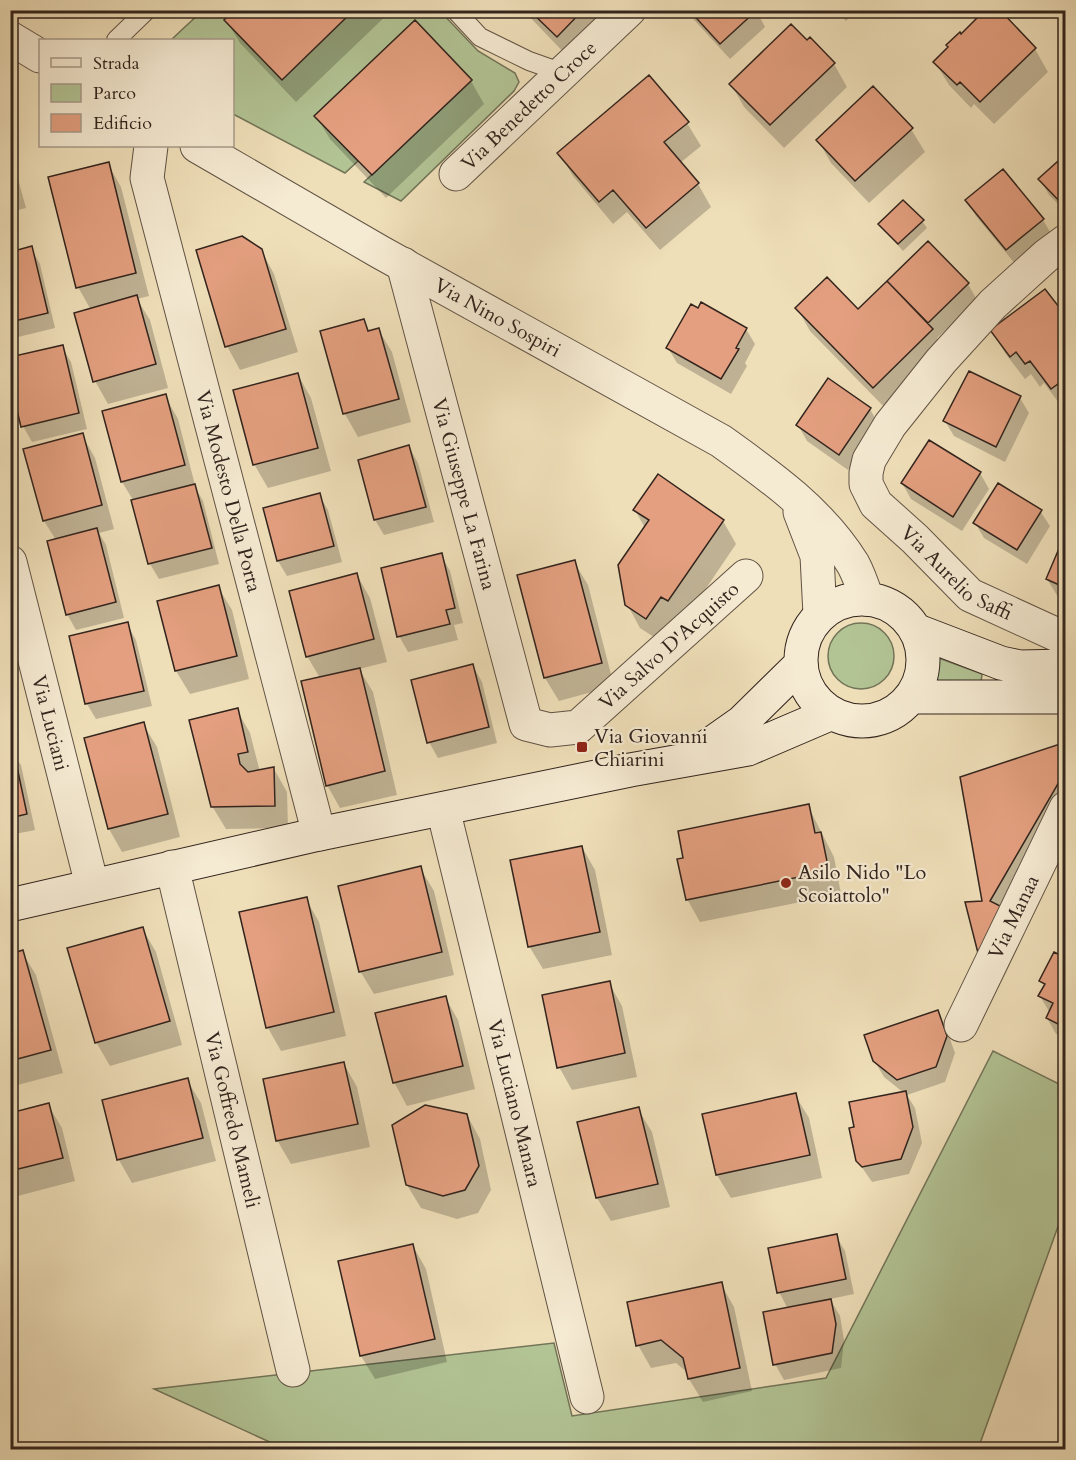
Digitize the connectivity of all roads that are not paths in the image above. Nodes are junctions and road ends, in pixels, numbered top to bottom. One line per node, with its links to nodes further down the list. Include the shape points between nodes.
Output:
1 (147, 10): 5 (lane)
2 (455, 10): 7 (lane, via 480,38)
3 (629, 10): 7 (street, Via Benedetto Croce)
4 (10, 38): 6 (street)
5 (117, 39)
6 (39, 55)
7 (563, 73): 10 (street, Via Benedetto Croce)
8 (151, 147): 29 (street, Via Modesto Della Porta, via 147,178)
9 (199, 147): 12 (street, Via Nino Sospiri)
10 (456, 174)
11 (1065, 241): 19 (street, Via Aurelio Saffi, via 993,304 920,386 876,447 869,460 866,484 876,504 970,595)
12 (403, 264): 13 (street, Via Nino Sospiri, via 706,432); 25 (street, Via Giuseppe La Farina)
13 (794, 496): 16 (street, Via Nino Sospiri, via 829,532 854,566); 17 (street, via 817,556)
14 (10, 562): 31 (street, Via Luciani)
15 (746, 576): 25 (street, Via Salvo D'Acquisto, via 578,727 550,730)
16 (867, 599): 17 (street, via 850,600); 18 (street, via 895,608)
17 (820, 615): 20 (street, via 802,646)
18 (915, 630): 21 (street, via 1001,663 1020,667); 22 (street, via 923,657 922,671)
19 (1065, 639)
20 (801, 664): 24 (street, via 806,684 817,701); 26 (street, via 742,722)
21 (1065, 666)
22 (911, 697): 23 (street); 24 (street, via 892,712 869,720)
23 (1065, 698)
24 (832, 713): 26 (street, via 748,749)
25 (526, 724)
26 (689, 759): 28 (street)
27 (1065, 808): 33 (street, Via Manaa)
28 (443, 809): 29 (street); 35 (street, Via Luciano Manara)
29 (320, 834): 30 (street)
30 (172, 867): 31 (street); 34 (street, Via Goffredo Mameli)
31 (92, 885): 32 (street)
32 (10, 905)
33 (961, 1025)
34 (293, 1370)
35 (587, 1397)

